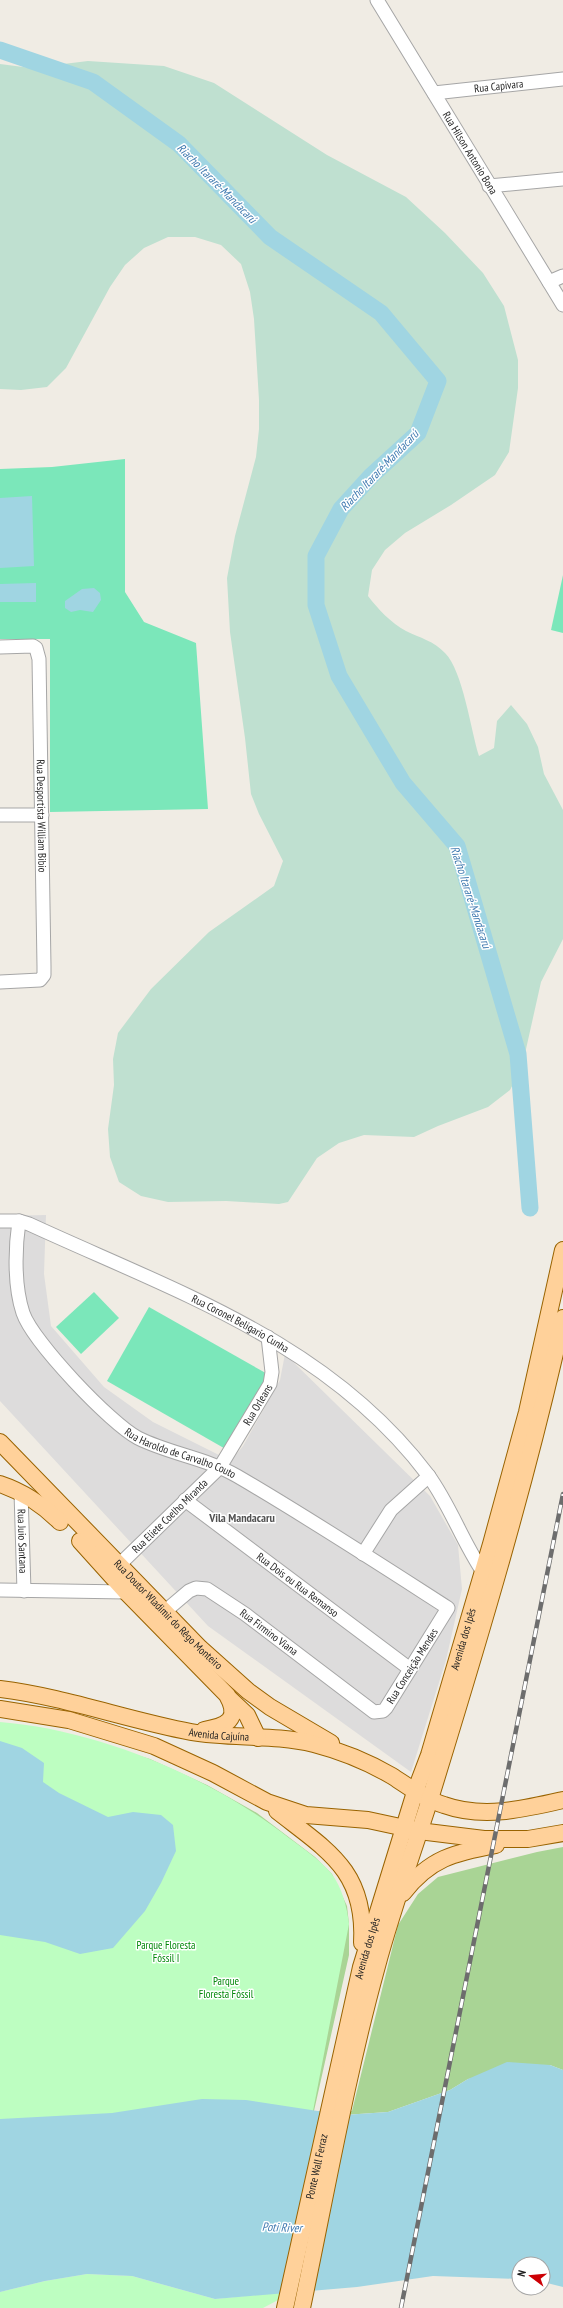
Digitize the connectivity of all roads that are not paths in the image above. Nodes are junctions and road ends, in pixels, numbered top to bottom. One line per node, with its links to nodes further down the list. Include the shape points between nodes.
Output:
1 (377, 0): 3 (street, Rua Hilson Antonio Bona)
2 (563, 79): 3 (street, Rua Capivara)
3 (434, 93): 5 (street, Rua Hilson Antonio Bona)
4 (563, 179): 5 (street)
5 (489, 186): 7 (street, Rua Hilson Antonio Bona)
6 (563, 276): 7 (street)
7 (549, 282): 8 (street, Rua Hilson Antonio Bona)
8 (563, 305)
9 (0, 647): 10 (street, Rua Desportista William Bibio, via 33,646 39,659)
10 (42, 814): 11 (street); 12 (street, Rua Desportista William Bibio, via 44,975 40,980)
11 (0, 815)
12 (0, 982)
13 (0, 1221): 14 (street)
14 (19, 1221): 17 (street, Rua Coronel Beligario Cunha, via 128,1268); 19 (street, Rua Haroldo de Carvalho Couto, via 18,1291 23,1311 35,1334 100,1408 126,1430 170,1451)
15 (563, 1250): 26 (main road, Avenida dos Ipês, via 526,1412)
16 (563, 1318): 41 (main road, Avenida dos Ipês, via 527,1470)
17 (268, 1337): 19 (street, Rua Orleans, via 272,1372 270,1384); 20 (street, Rua Coronel Beligario Cunha, via 307,1360 356,1398)
18 (0, 1442): 25 (main road, Rua Doutor Wladimir do Rêgo Monteiro)
19 (220, 1467): 23 (street, Rua Eliete Coelho Miranda); 24 (street, Rua Haroldo de Carvalho Couto)
20 (429, 1476): 24 (street, via 391,1510); 26 (street, Rua Coronel Beligario Cunha)
21 (0, 1484): 22 (main road)
22 (21, 1492): 28 (street, Rua Juio Santana); 29 (main road, via 46,1508)
23 (185, 1500): 25 (street, Rua Eliete Coelho Miranda); 32 (street, Rua Dois ou Rua Remanso)
24 (363, 1554): 30 (street, Rua Haroldo de Carvalho Couto)
25 (118, 1566): 31 (main road, Rua Doutor Wladimir do Rêgo Monteiro)
26 (483, 1572): 40 (main road, Avenida dos Ipês, via 429,1756)
27 (0, 1590): 28 (street)
28 (24, 1591): 29 (street)
29 (126, 1592): 31 (main road)
30 (448, 1608): 32 (street, Rua Conceição Mendes)
31 (166, 1621): 34 (main road); 36 (street, Rua Firmino Viana, via 188,1591 196,1588 207,1589 245,1614); 39 (main road, Rua Doutor Wladimir do Rêgo Monteiro, via 270,1707)
32 (410, 1669): 36 (street, Rua Conceição Mendes, via 386,1708 378,1712)
33 (0, 1689): 37 (main road, Avenida Cajuína, via 62,1699)
34 (230, 1699): 37 (main road, via 233,1714 226,1724); 38 (main road, via 247,1715)
35 (0, 1709): 43 (main road, via 69,1720 154,1746 214,1773)
36 (370, 1711)
37 (190, 1732): 38 (main road, Avenida Cajuína)
38 (258, 1738): 39 (main road, Avenida Cajuína, via 312,1743)
39 (358, 1759): 40 (main road, Avenida Cajuína)
40 (415, 1792): 41 (main road, Avenida Cajuína); 44 (main road, Avenida dos Ipês); 45 (main road)
41 (430, 1799): 42 (main road, Avenida Cajuína, via 461,1810 486,1812 516,1810); 45 (main road, Avenida dos Ipês)
42 (563, 1800)
43 (267, 1802): 44 (main road, via 306,1815 368,1820); 49 (main road, via 322,1847 351,1879 363,1916)
44 (404, 1828): 45 (main road); 49 (main road, Avenida dos Ipês)
45 (419, 1832): 47 (main road, via 484,1839); 48 (main road, Avenida dos Ipês)
46 (563, 1833): 47 (main road)
47 (528, 1839): 48 (main road, via 446,1856 415,1878)
48 (396, 1902): 50 (main road, Avenida dos Ipês)
49 (361, 1967): 50 (main road, Avenida dos Ipês)
50 (354, 2026): 51 (main road, Ponte Wall Ferraz); 52 (main road, Ponte Wall Ferraz)
51 (285, 2308)
52 (302, 2308)

